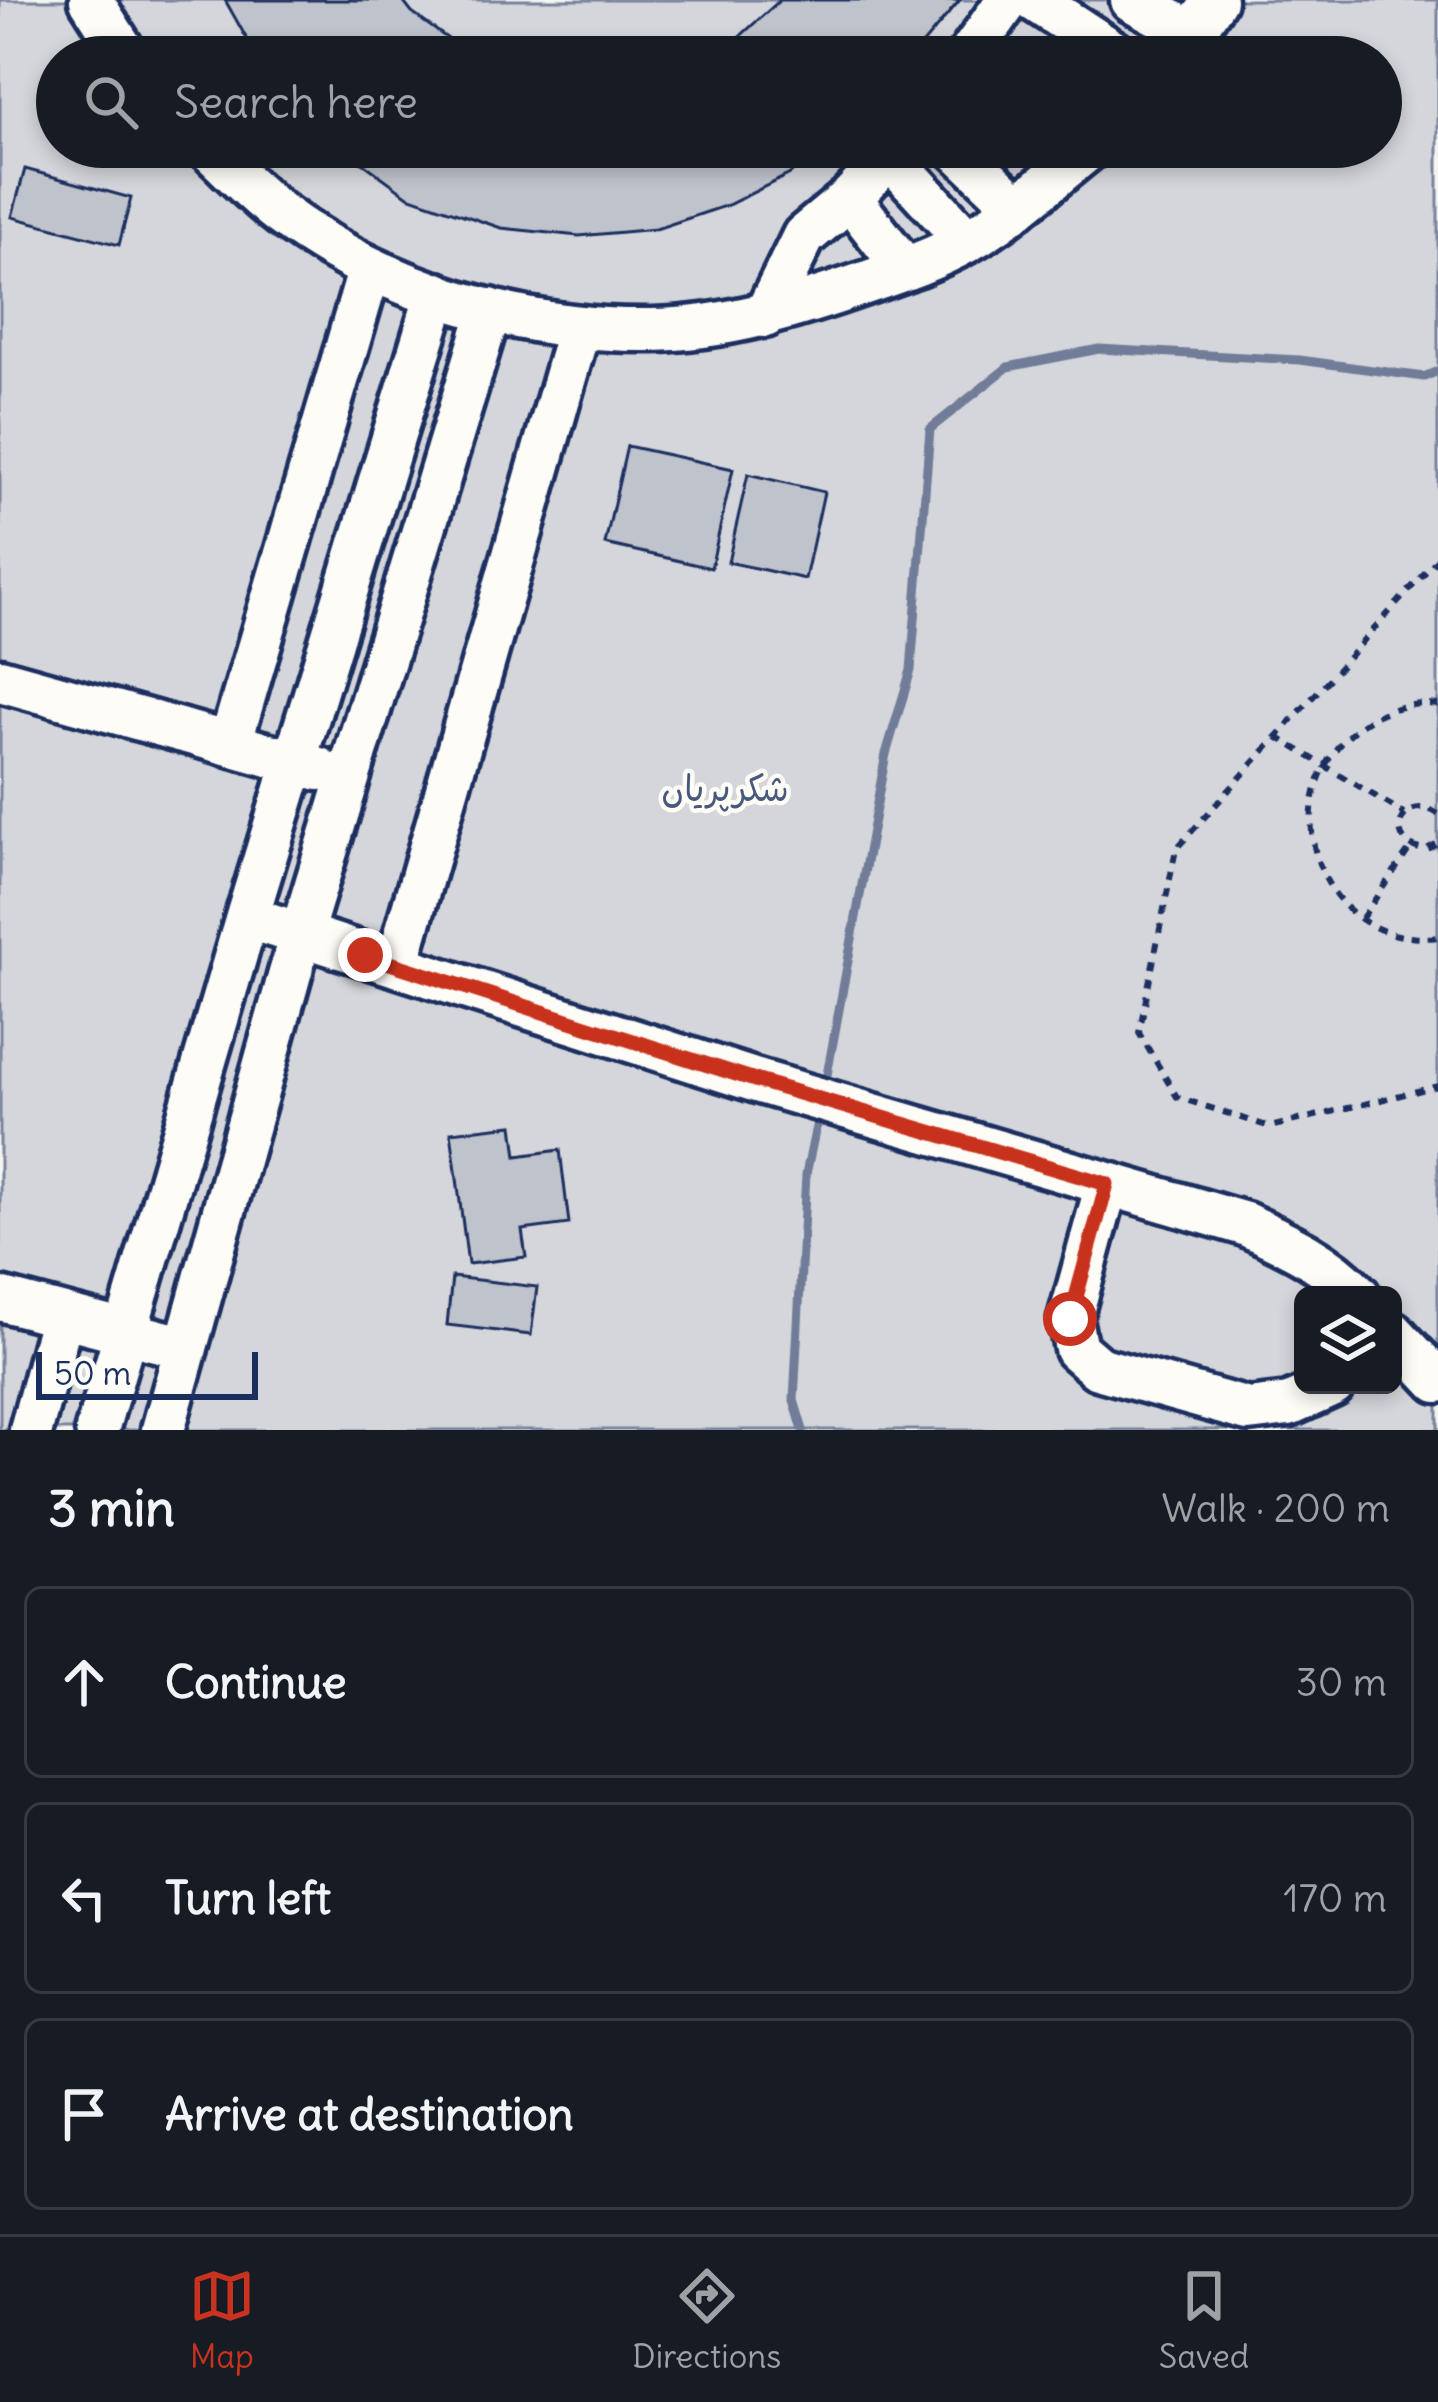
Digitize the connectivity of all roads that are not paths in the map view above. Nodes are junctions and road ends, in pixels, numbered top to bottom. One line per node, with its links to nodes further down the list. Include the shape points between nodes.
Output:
1 (91, 0): 6 (street)
2 (1008, 0): 7 (street)
3 (1034, 0): 8 (street)
4 (1132, 0): 5 (street)
5 (1194, 22)
6 (114, 36)
7 (995, 36)
8 (1089, 36)
9 (230, 168): 17 (street, via 281,215)
10 (879, 168): 14 (street)
11 (908, 168): 16 (street)
12 (977, 168): 15 (street)
13 (1054, 168): 15 (street)
14 (850, 198): 18 (street); 21 (street, via 804,236)
15 (1018, 207): 16 (street)
16 (967, 241): 18 (street)
17 (370, 268): 19 (street); 24 (street)
18 (905, 269): 21 (street)
19 (436, 294): 20 (street); 25 (street)
20 (490, 310): 22 (street); 26 (street)
21 (765, 316): 22 (street, via 655,331)
22 (579, 328): 29 (street)
23 (0, 680): 24 (street)
24 (230, 744): 25 (street)
25 (294, 762): 26 (street); 27 (street)
26 (349, 778): 28 (street)
27 (247, 917): 28 (street); 34 (street)
28 (301, 934): 29 (street); 36 (street)
29 (397, 965): 30 (street)
30 (1107, 1184): 31 (street, via 1293,1245); 38 (street, via 1070,1319 1076,1349 1098,1368 1248,1410)
31 (1349, 1286)
32 (0, 1299): 33 (street)
33 (62, 1316): 34 (street); 39 (street)
34 (123, 1333): 36 (street); 40 (street)
35 (1402, 1345): 37 (street)
36 (186, 1348): 41 (street)
37 (1438, 1381)
38 (1313, 1394)
39 (31, 1430)
40 (97, 1430)
41 (163, 1430)

